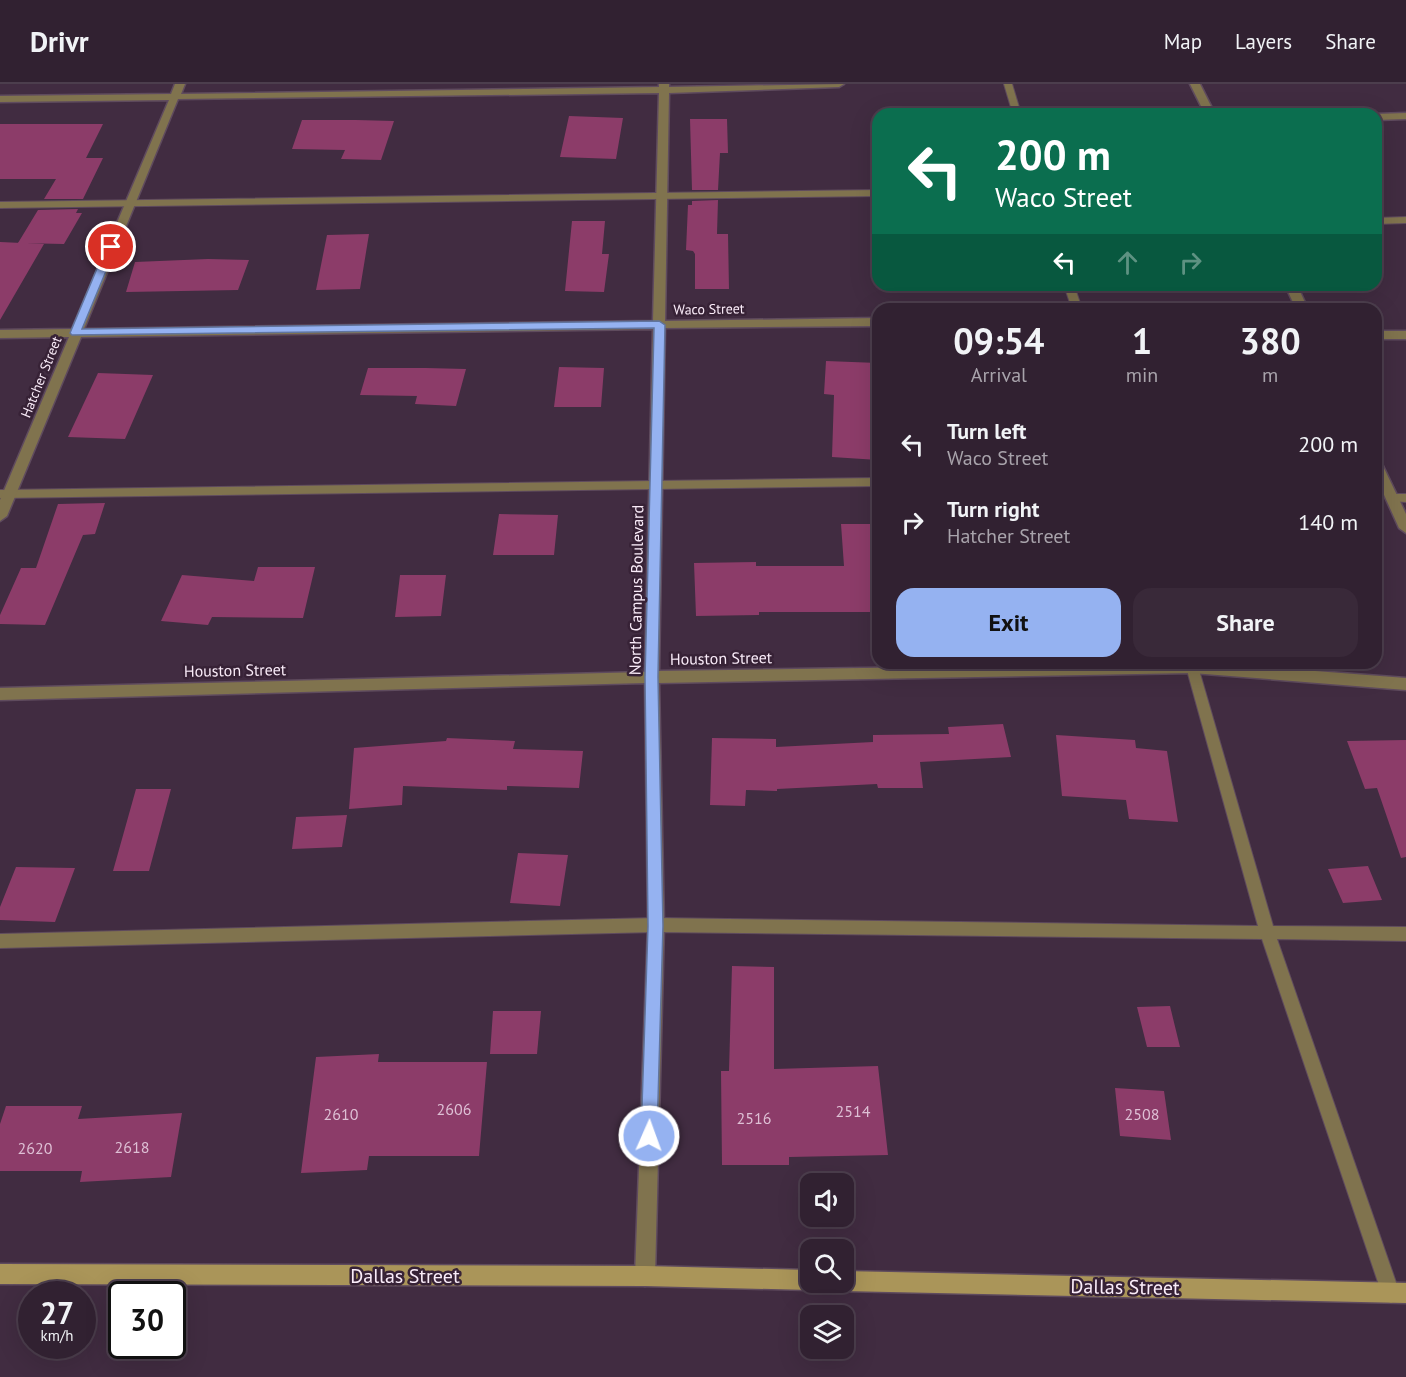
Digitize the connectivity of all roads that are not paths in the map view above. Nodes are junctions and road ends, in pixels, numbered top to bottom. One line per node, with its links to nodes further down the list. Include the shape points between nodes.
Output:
1 (180, 84): 6 (street, Hatcher Street)
2 (839, 84): 5 (street)
3 (1008, 84): 8 (lane)
4 (1196, 84): 9 (street)
5 (664, 87): 6 (street); 13 (street, North Campus Boulevard)
6 (174, 96): 7 (street); 14 (street, Hatcher Street)
7 (0, 99)
8 (1015, 108)
9 (1207, 108)
10 (1406, 116): 11 (street)
11 (1382, 117)
12 (872, 193): 13 (lane)
13 (662, 196): 14 (lane); 19 (street, North Campus Boulevard)
14 (129, 204): 15 (lane); 20 (street, Hatcher Street)
15 (0, 205)
16 (1406, 220): 17 (lane)
17 (1382, 221)
18 (872, 322): 19 (street, Waco Street)
19 (659, 325): 20 (street, Waco Street); 26 (street, North Campus Boulevard)
20 (75, 333): 21 (street, Waco Street); 27 (street, Hatcher Street)
21 (0, 334)
22 (1382, 335): 23 (street)
23 (1406, 335)
24 (1382, 477): 28 (street)
25 (872, 482): 26 (lane)
26 (656, 484): 27 (lane); 35 (street, North Campus Boulevard)
27 (5, 494): 30 (street, Hatcher Street)
28 (1392, 498): 29 (lane); 31 (street)
29 (1406, 498)
30 (0, 516)
31 (1406, 528)
32 (1012, 669): 35 (street, Houston Street)
33 (1193, 669): 39 (lane)
34 (1237, 669): 36 (street, Houston Street)
35 (652, 677): 37 (street, Houston Street); 38 (street, North Campus Boulevard)
36 (1406, 684)
37 (0, 694)
38 (656, 926): 39 (lane); 41 (lane); 43 (street, North Campus Boulevard)
39 (1267, 932): 40 (lane); 46 (lane)
40 (1406, 934)
41 (0, 940)
42 (0, 1274): 43 (main road, Dallas Street)
43 (645, 1276): 44 (main road, Dallas Street)
44 (800, 1280)
45 (854, 1281): 46 (main road, Dallas Street)
46 (1398, 1293)

